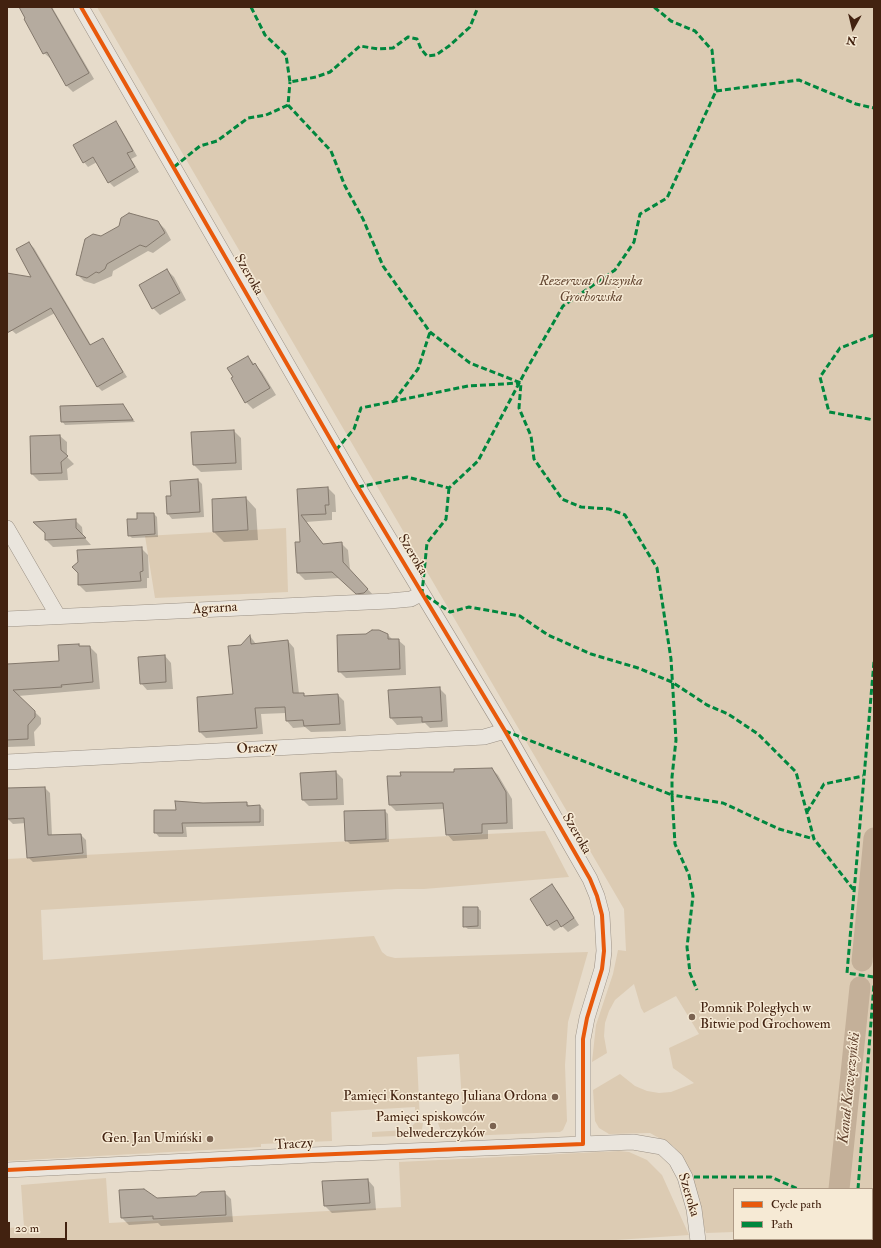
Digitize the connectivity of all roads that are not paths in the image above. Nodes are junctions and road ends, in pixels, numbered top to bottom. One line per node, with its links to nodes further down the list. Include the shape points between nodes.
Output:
1 (81, 7): 3 (street, Szeroka)
2 (7, 528): 4 (street)
3 (422, 594): 4 (street, Agrarna, via 411,599 389,601); 6 (street, Szeroka)
4 (58, 616): 5 (street, Agrarna)
5 (7, 619)
6 (505, 731): 7 (street, Oraczy, via 484,737); 8 (street, Szeroka, via 590,878 602,915 603,962 583,1039)
7 (7, 762)
8 (583, 1144): 9 (street, Traczy); 10 (street, Szeroka, via 633,1142 662,1147 676,1160 685,1177 694,1209)
9 (7, 1170)
10 (698, 1241)

